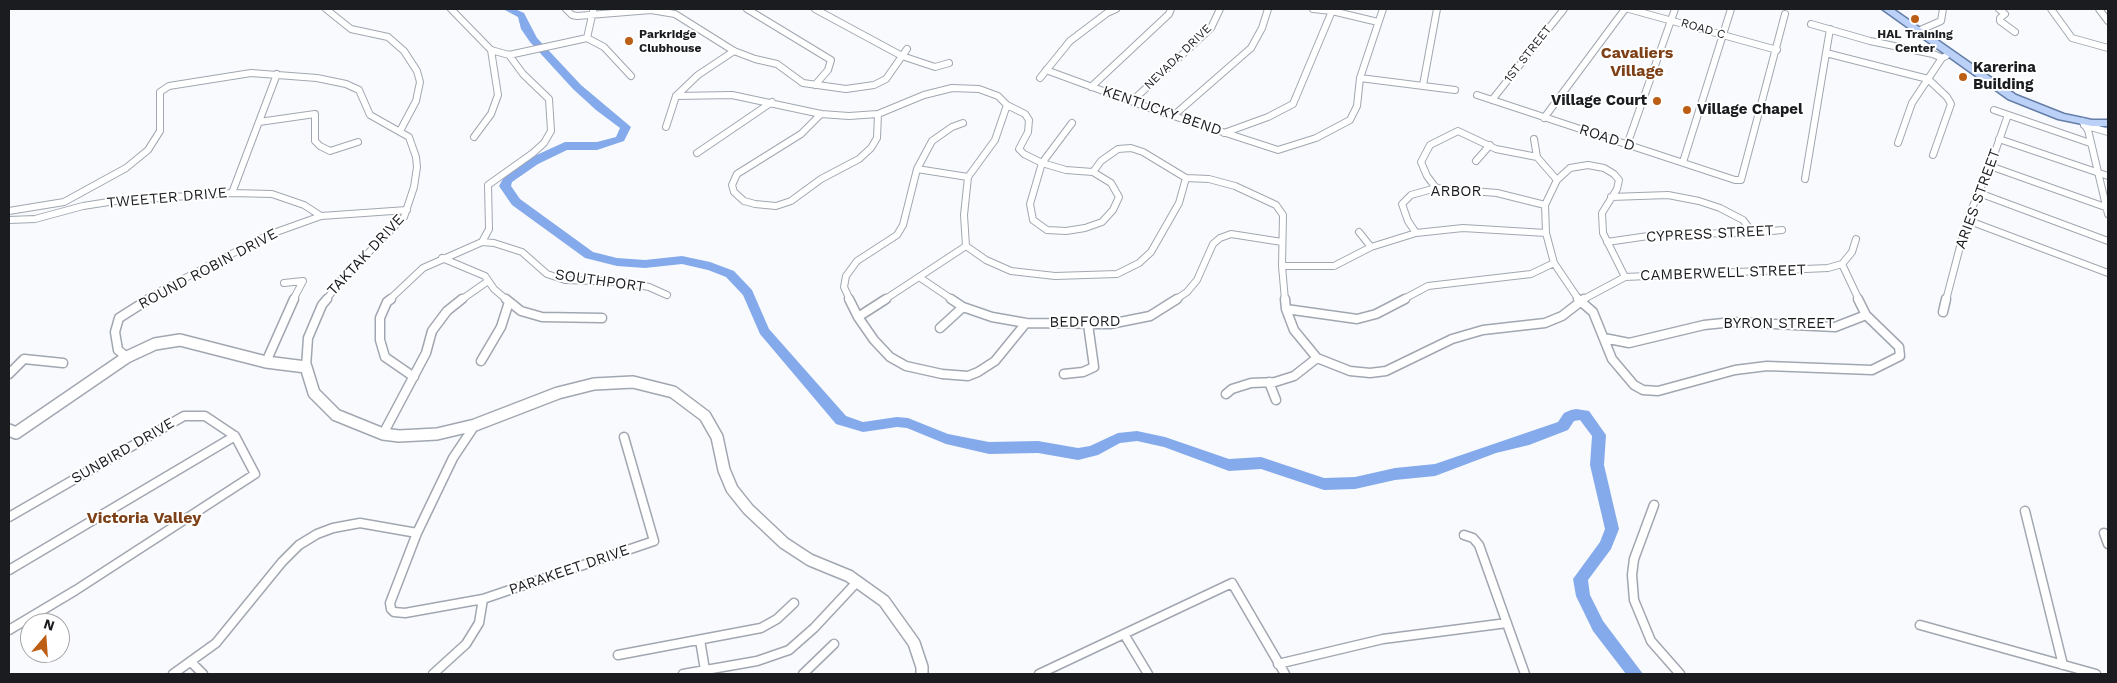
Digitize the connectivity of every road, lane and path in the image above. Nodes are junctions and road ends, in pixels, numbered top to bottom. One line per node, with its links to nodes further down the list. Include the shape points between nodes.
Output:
1 (326, 9): 74 (street, via 351,29 388,37 404,51 417,71 420,82 416,101)
2 (566, 9): 22 (street, via 577,16)
3 (747, 9): 52 (street, via 831,60 828,70)
4 (815, 9): 43 (street)
5 (1116, 9): 46 (street, via 1107,12 1070,41)
6 (1171, 9): 54 (street)
7 (1220, 9): 59 (street, NEVADA DRIVE, via 1211,28)
8 (1268, 9): 66 (street, via 1251,48)
9 (1314, 9): 24 (street)
10 (1383, 9): 29 (street)
11 (1438, 9): 53 (street)
12 (1564, 9): 58 (street, 1ST STREET)
13 (1625, 9): 67 (street)
14 (1630, 9): 27 (street, ROAD C)
15 (1675, 9): 27 (street)
16 (1731, 9): 34 (street)
17 (1887, 9): 32 (main road)
18 (1999, 9): 33 (street, via 2005,14 2000,21)
19 (2051, 9): 36 (street, via 2072,38)
20 (2099, 9): 28 (street)
21 (1941, 10): 32 (street, via 1941,21)
22 (593, 11): 23 (street); 35 (street)
23 (677, 11): 40 (street)
24 (1332, 11): 29 (street); 76 (street, via 1293,104)
25 (454, 12): 37 (street)
26 (1785, 14): 39 (street)
27 (1671, 20): 34 (street, ROAD C); 84 (street)
28 (2108, 21)
29 (1378, 22): 50 (street)
30 (1812, 24): 31 (street)
31 (1830, 29): 41 (street); 44 (street, via 1870,41)
32 (1918, 31): 44 (main road)
33 (2015, 32)
34 (1723, 35): 39 (street, ROAD C); 89 (street)
35 (587, 38): 42 (street); 48 (street, via 604,47)
36 (2108, 48)
37 (491, 50): 42 (street); 77 (street, via 498,95 491,114)
38 (907, 50): 43 (street)
39 (1777, 50): 89 (street, ROAD D, via 1742,179)
40 (734, 51): 52 (street, via 755,60 777,64 803,83); 57 (street, via 698,74)
41 (1826, 53): 51 (street); 98 (street)
42 (509, 55): 120 (street, via 549,99 551,131 544,142 488,185 489,229)
43 (902, 56): 45 (street, via 936,67); 52 (street, via 886,79 874,85 846,90)
44 (1946, 56): 51 (street); 71 (main road, via 2017,100)
45 (949, 63)
46 (1046, 70): 49 (street); 54 (street, KENTUCKY BEND)
47 (277, 74): 68 (street); 74 (street, via 317,78 359,90 370,115); 108 (street, via 223,76 168,86 160,92 160,131 148,150 126,168 64,202)
48 (632, 76)
49 (1040, 78)
50 (1360, 78): 53 (street); 76 (street, KENTUCKY BEND, via 1356,106 1350,120 1316,138 1278,150)
51 (1928, 79): 82 (street, via 1912,103); 86 (street, via 1951,104)
52 (815, 85)
53 (1423, 85): 55 (street)
54 (1091, 87): 59 (street, KENTUCKY BEND)
55 (1454, 90)
56 (1477, 95): 58 (street, ROAD D)
57 (676, 96): 60 (street, via 732,95); 73 (street)
58 (1492, 100): 67 (street, ROAD D)
59 (1132, 101): 66 (street, KENTUCKY BEND)
60 (772, 102): 63 (street); 85 (street)
61 (1007, 105): 64 (street, via 998,96 979,89 952,88); 90 (street, via 1025,114 1029,120 1028,132 1019,149); 96 (street, via 995,140)
62 (1994, 110): 65 (street)
63 (821, 114): 64 (street); 64 (street, via 801,134 737,174 732,185 734,192 755,204 776,206 791,201 871,148 877,138)
64 (878, 114)
65 (2008, 115): 79 (street, ARIES STREET); 80 (street)
66 (1173, 116): 76 (street, KENTUCKY BEND)
67 (1544, 118): 84 (street, ROAD D)
68 (259, 122): 81 (street, via 315,114 315,140 320,146 330,151); 101 (street)
69 (962, 123): 92 (street, via 952,126 932,141)
70 (1072, 123): 90 (street)
71 (2083, 123): 72 (main road); 75 (street); 80 (street)
72 (2108, 123)
73 (666, 127)
74 (400, 131): 106 (street, TAKTAK DRIVE, via 411,142 417,167)
75 (2108, 132)
76 (1224, 133)
77 (474, 137)
78 (1534, 139): 87 (street)
79 (1999, 139): 91 (street, ARIES STREET); 94 (street)
80 (2089, 140): 94 (street)
81 (358, 142)
82 (1898, 143)
83 (1490, 145): 87 (street, via 1510,153); 88 (street); 100 (street, via 1458,131 1430,145 1421,162)
84 (1627, 145): 89 (street, ROAD D)
85 (697, 153)
86 (1933, 155)
87 (1537, 156): 99 (street)
88 (1476, 161)
89 (1683, 162)
90 (1042, 163): 93 (street, via 1066,170); 93 (street, via 1030,204 1033,220 1047,230 1085,228 1102,222 1113,210 1120,196 1111,183)
91 (1990, 166): 102 (street, ARIES STREET); 107 (street)
92 (917, 169): 96 (street); 141 (street, via 903,225 897,234 857,261 846,276 844,287)
93 (1093, 172): 97 (street, via 1101,161 1118,150 1131,148 1144,152)
94 (2099, 174): 95 (street); 107 (street)
95 (2108, 176)
96 (968, 177): 123 (street, via 964,215)
97 (1186, 178): 121 (street, via 1209,179 1235,186 1276,205 1283,214); 123 (street, via 1179,203 1151,252 1118,274 1055,276 1011,271 986,260)
98 (1805, 179)
99 (1557, 180): 103 (street, via 1570,168 1588,165 1604,168 1619,180); 104 (street)
100 (1436, 188): 104 (street, ARBOR, via 1498,193); 115 (street, ARBOR, via 1411,194 1402,204)
101 (232, 193): 105 (street, TWEETER DRIVE, via 272,194); 110 (street, TWEETER DRIVE, via 115,202 83,206 35,219)
102 (1979, 193): 111 (street, ARIES STREET); 119 (street)
103 (1611, 196): 117 (street, via 1668,195 1699,201 1743,220); 122 (street, via 1602,213)
104 (1545, 205): 116 (street)
105 (306, 206): 109 (street, TWEETER DRIVE); 112 (street, via 308,214)
106 (407, 210): 109 (street, ROUND ROBIN DRIVE); 152 (street, TAKTAK DRIVE, via 404,217 341,280 322,305 308,338)
107 (2108, 210)
108 (9, 212)
109 (321, 216): 112 (street, ROUND ROBIN DRIVE)
110 (9, 220)
111 (1967, 220): 129 (street); 139 (street, ARIES STREET)
112 (304, 222): 147 (street, ROUND ROBIN DRIVE, via 268,235 162,290 119,318 115,332 118,350)
113 (1782, 230): 117 (street, CYPRESS STREET)
114 (1359, 232): 124 (street)
115 (1416, 233): 116 (street, via 1463,228); 124 (street)
116 (1546, 233): 126 (street)
117 (1753, 233): 122 (street, CYPRESS STREET, via 1662,234)
118 (1856, 239): 127 (street, via 1852,252)
119 (2108, 241)
120 (482, 242): 125 (street); 134 (street, SOUTHPORT, via 522,252 547,274 565,280 623,282 649,287)
121 (1282, 242): 128 (street); 144 (street, BEDFORD, via 1231,234 1220,238 1213,244 1197,280 1172,304 1150,316 1110,324)
122 (1607, 242): 131 (street)
123 (966, 246): 130 (street)
124 (1371, 247): 128 (street, via 1334,266)
125 (442, 258): 132 (street, via 485,276); 155 (street, via 423,268 387,302 380,318 380,340 385,357)
126 (1554, 263): 135 (street); 138 (street, via 1531,274 1428,286 1376,314 1357,319)
127 (1842, 264): 131 (street, CAMBERWELL STREET, via 1828,268); 140 (street)
128 (1282, 266): 138 (street)
129 (2108, 273)
130 (919, 277): 137 (street, BEDFORD); 141 (street)
131 (1625, 277): 135 (street, CAMBERWELL STREET)
132 (488, 281): 136 (street); 155 (street, via 447,311 432,331)
133 (284, 283): 150 (street, via 303,281)
134 (667, 295)
135 (1580, 301): 146 (street, via 1593,312); 148 (street, CAMBERWELL STREET, via 1562,316 1545,323 1483,330 1452,339 1386,371 1350,371)
136 (510, 302): 142 (street, via 521,311 542,317); 149 (street, via 501,327)
137 (963, 307): 143 (street, BEDFORD, via 992,318); 145 (street)
138 (1286, 309): 148 (street, via 1294,330)
139 (1942, 312)
140 (1866, 315): 146 (street, BYRON STREET, via 1835,327 1733,322 1704,325 1629,342); 146 (street, via 1901,352 1900,356 1872,370 1767,366 1735,370 1658,391 1634,386 1612,359)
141 (858, 317): 143 (street, via 890,357 906,366 968,376 995,361)
142 (602, 318)
143 (1026, 322): 144 (street, BEDFORD)
144 (1088, 324): 154 (street, via 1094,367)
145 (940, 328)
146 (1604, 338)
147 (126, 357): 150 (street, via 156,344 180,340); 160 (street)
148 (1317, 358): 156 (street, via 1294,376)
149 (481, 361)
150 (266, 362): 152 (street)
151 (63, 363): 153 (street, via 24,359)
152 (306, 367): 161 (street, TAKTAK DRIVE, via 314,393 336,415)
153 (9, 374)
154 (1064, 374)
155 (414, 377): 161 (street)
156 (1269, 382): 157 (street, via 1232,389); 158 (street)
157 (1226, 394)
158 (1276, 400)
159 (475, 425): 161 (street, TAKTAK DRIVE, via 437,434); 168 (street, via 453,458); 172 (street, TAKTAK DRIVE, via 558,393 594,384 633,382 673,392 705,416 717,437 732,489 767,529 810,560)
160 (11, 434)
161 (382, 434)
162 (235, 436): 166 (street, SUNBIRD DRIVE, via 205,416 184,416); 171 (street); 177 (street, SUNBIRD DRIVE, via 255,474)
163 (624, 437): 173 (street, PARAKEET DRIVE, via 654,541)
164 (1654, 505): 196 (street, via 1634,559 1634,600 1651,641)
165 (2025, 511): 184 (street)
166 (9, 517)
167 (2104, 532): 170 (street)
168 (417, 533): 173 (street, PARAKEET DRIVE, via 390,603 394,612 405,613); 182 (street, via 360,523 317,534 282,562 216,643)
169 (1464, 535): 175 (street, via 1479,545)
170 (2108, 544)
171 (9, 570)
172 (857, 582): 185 (street, via 789,650 757,661); 191 (street, via 884,601 903,626 914,642)
173 (483, 599): 188 (street, via 479,622 466,644)
174 (794, 603): 179 (street, via 761,628)
175 (1507, 623): 183 (street, via 1383,639); 195 (street)
176 (1920, 625): 184 (street)
177 (9, 630)
178 (1124, 634): 183 (street, via 1232,583); 192 (street); 193 (street)
179 (700, 640): 181 (street); 185 (street)
180 (834, 644): 190 (street)
181 (618, 655)
182 (191, 662): 186 (street); 187 (street)
183 (1278, 664): 194 (street)
184 (2062, 665): 197 (street)
185 (705, 670): 189 (street)
186 (172, 674)
187 (203, 674)
188 (433, 674)
189 (683, 674)
190 (803, 674)
191 (922, 674)
192 (1039, 674)
193 (1148, 674)
194 (1285, 674)
195 (1525, 674)
196 (1680, 674)
197 (2096, 674)

